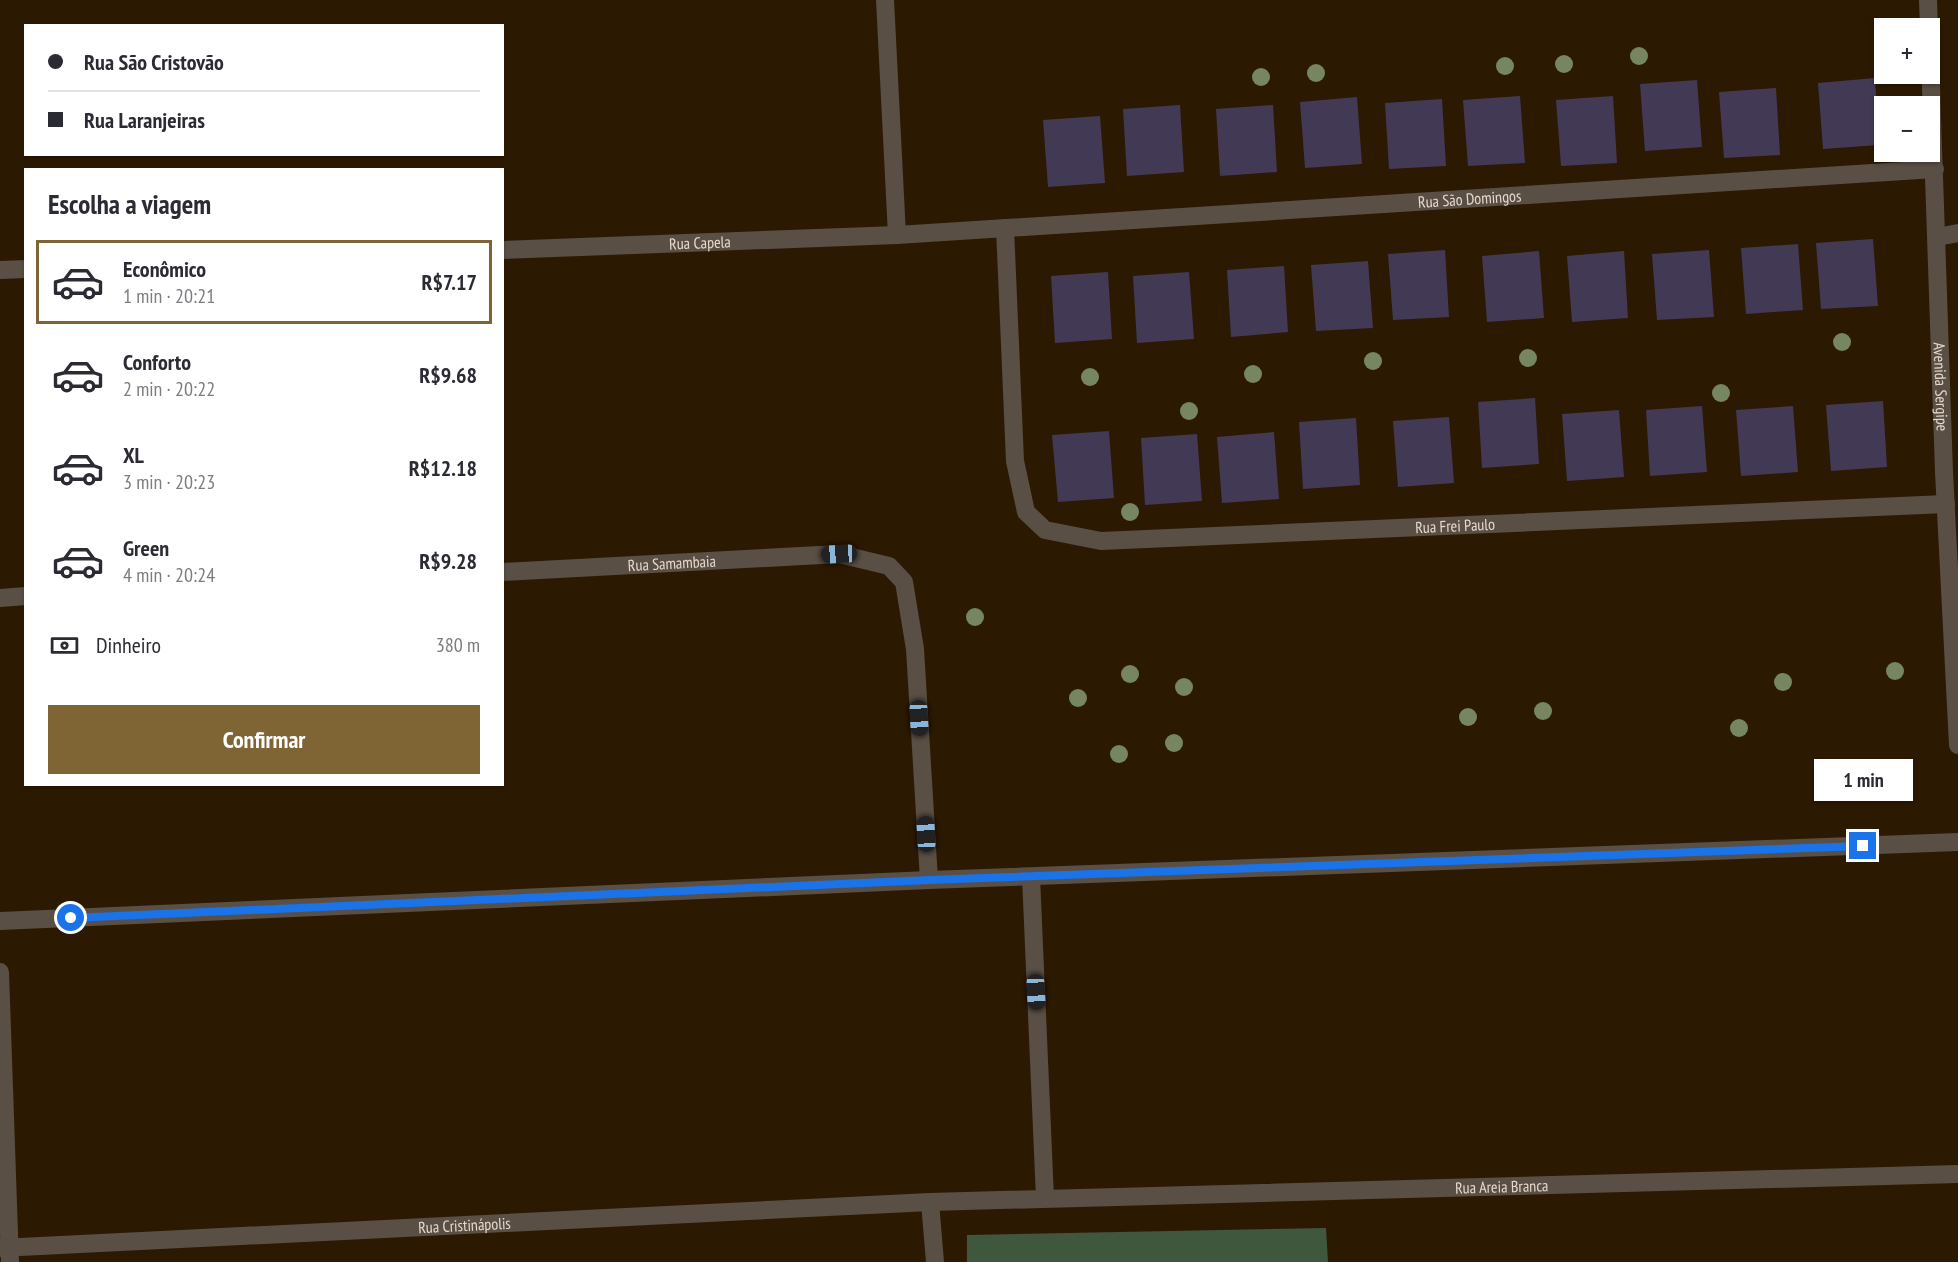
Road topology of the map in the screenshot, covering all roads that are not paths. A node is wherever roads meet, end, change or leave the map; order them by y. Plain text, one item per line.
1 (885, 0) edge
2 (1928, 0) edge
3 (1929, 18) edge
4 (1931, 84) edge
5 (1935, 169) junction
6 (1005, 228) junction
7 (1958, 233) edge
8 (897, 235) junction
9 (1937, 237) junction
10 (504, 250) edge
11 (24, 269) edge
12 (0, 270) edge
13 (1950, 423) edge
14 (1951, 471) edge
15 (1946, 504) junction
16 (504, 572) edge
17 (24, 596) edge
18 (0, 598) edge
19 (1958, 745) edge
20 (1958, 842) edge
21 (1031, 877) junction
22 (929, 880) junction
23 (0, 921) edge
24 (0, 972) edge
25 (1958, 1174) edge
26 (1044, 1198) junction
27 (930, 1202) junction
28 (7, 1253) edge
29 (935, 1262) edge

1 - 8 street
2 - 3 street, Avenida Sergipe
4 - 5 street, Avenida Sergipe
5 - 6 street, Rua São Domingos
5 - 9 street, Avenida Sergipe
6 - 8 street, Rua São Domingos
6 - 15 street, Rua Frei Paulo
7 - 9 street
8 - 10 street, Rua Capela
9 - 13 street, Avenida Sergipe
11 - 12 street
13 - 14 street, Avenida Sergipe
14 - 15 street, Avenida Sergipe
15 - 19 street, Avenida Sergipe
16 - 22 street, Rua Samambaia
17 - 18 street
20 - 21 street
21 - 22 street
21 - 26 street
22 - 23 street
24 - 28 street
25 - 26 street, Rua Areia Branca
26 - 27 street, Rua Areia Branca
27 - 28 street, Rua Cristinápolis
27 - 29 street

